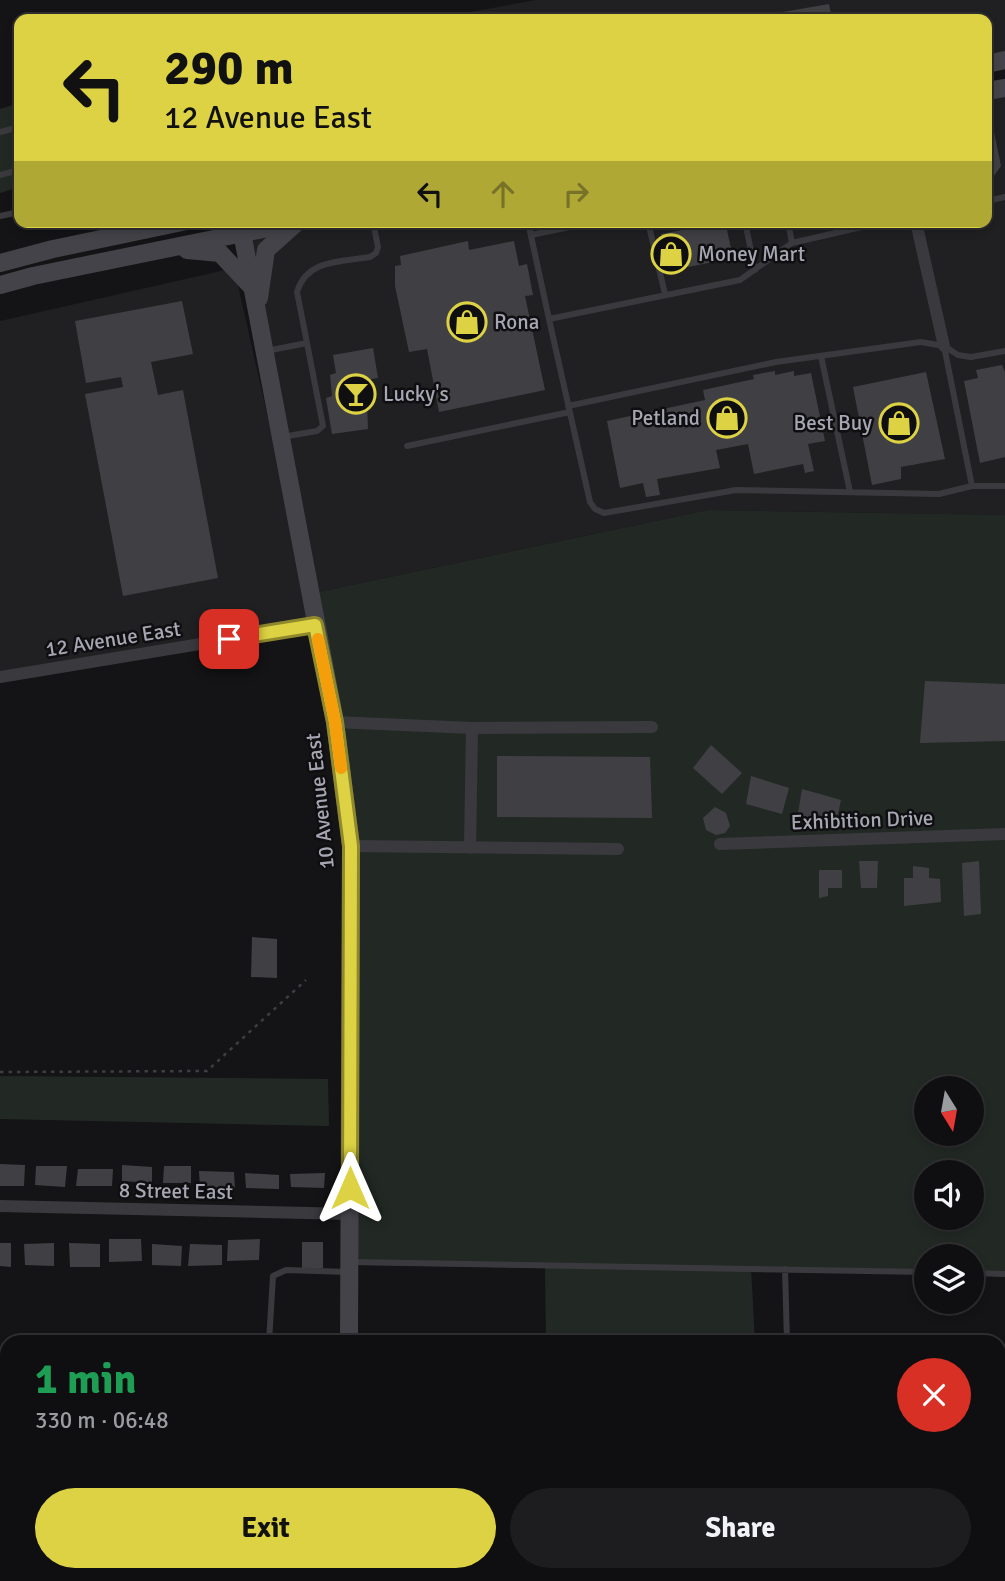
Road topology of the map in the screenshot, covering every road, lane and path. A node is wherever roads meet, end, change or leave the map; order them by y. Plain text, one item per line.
1 (153, 228) edge
2 (242, 228) edge
3 (290, 228) edge
4 (374, 228) edge
5 (529, 228) edge
6 (564, 228) edge
7 (649, 228) edge
8 (746, 228) edge
9 (789, 228) edge
10 (857, 228) edge
11 (917, 228) edge
12 (531, 235) junction
13 (792, 243) junction
14 (170, 248) junction
15 (0, 263) edge
16 (755, 270) junction
17 (0, 285) edge
18 (252, 287) junction
19 (665, 294) junction
20 (257, 312) junction
21 (549, 319) junction
22 (307, 343) junction
23 (944, 346) junction
24 (1005, 351) edge
25 (264, 352) junction
26 (821, 356) junction
27 (569, 409) junction
28 (280, 437) junction
29 (407, 446) dead end
30 (972, 486) junction
31 (1005, 486) edge
32 (850, 492) junction
33 (315, 625) junction
34 (0, 677) edge
35 (335, 722) junction
36 (652, 727) dead end
37 (471, 728) junction
38 (1005, 834) edge
39 (720, 844) dead end
40 (351, 846) junction
41 (470, 848) junction
42 (618, 849) dead end
43 (306, 980) dead end
44 (0, 1072) edge
45 (0, 1206) edge
46 (350, 1214) junction
47 (350, 1267) junction
48 (785, 1269) junction
49 (914, 1272) edge
50 (984, 1273) edge
51 (1005, 1274) edge
52 (270, 1335) edge
53 (349, 1335) edge
54 (787, 1335) edge

1 - 15 street
2 - 14 street
2 - 18 street, 10 Avenue East
3 - 20 street
4 - 22 lane
5 - 12 lane
6 - 12 lane
7 - 19 lane
8 - 16 lane
9 - 13 lane
10 - 13 lane
11 - 23 street
12 - 21 lane
13 - 16 lane
14 - 17 street
14 - 18 street
16 - 19 lane
18 - 20 street, 10 Avenue East
19 - 21 lane
20 - 25 street, 10 Avenue East
21 - 27 lane
22 - 25 lane
22 - 28 lane
23 - 24 lane
23 - 26 lane
23 - 30 lane
25 - 28 street, 10 Avenue East
26 - 27 lane
26 - 32 lane
27 - 29 lane
27 - 32 lane
28 - 33 street, 10 Avenue East
30 - 31 lane
30 - 32 lane
33 - 34 street, 12 Avenue East
33 - 35 street, 10 Avenue East
35 - 37 street
35 - 40 street, 10 Avenue East
36 - 37 street
37 - 41 street
38 - 39 street, Exhibition Drive
40 - 41 street
40 - 46 street, 10 Avenue East
41 - 42 street
43 - 44 path
45 - 46 street, 8 Street East
46 - 47 street, 10 Avenue East
47 - 48 lane
47 - 52 lane
47 - 53 street, 10 Avenue East
48 - 49 lane
48 - 54 lane
50 - 51 lane

